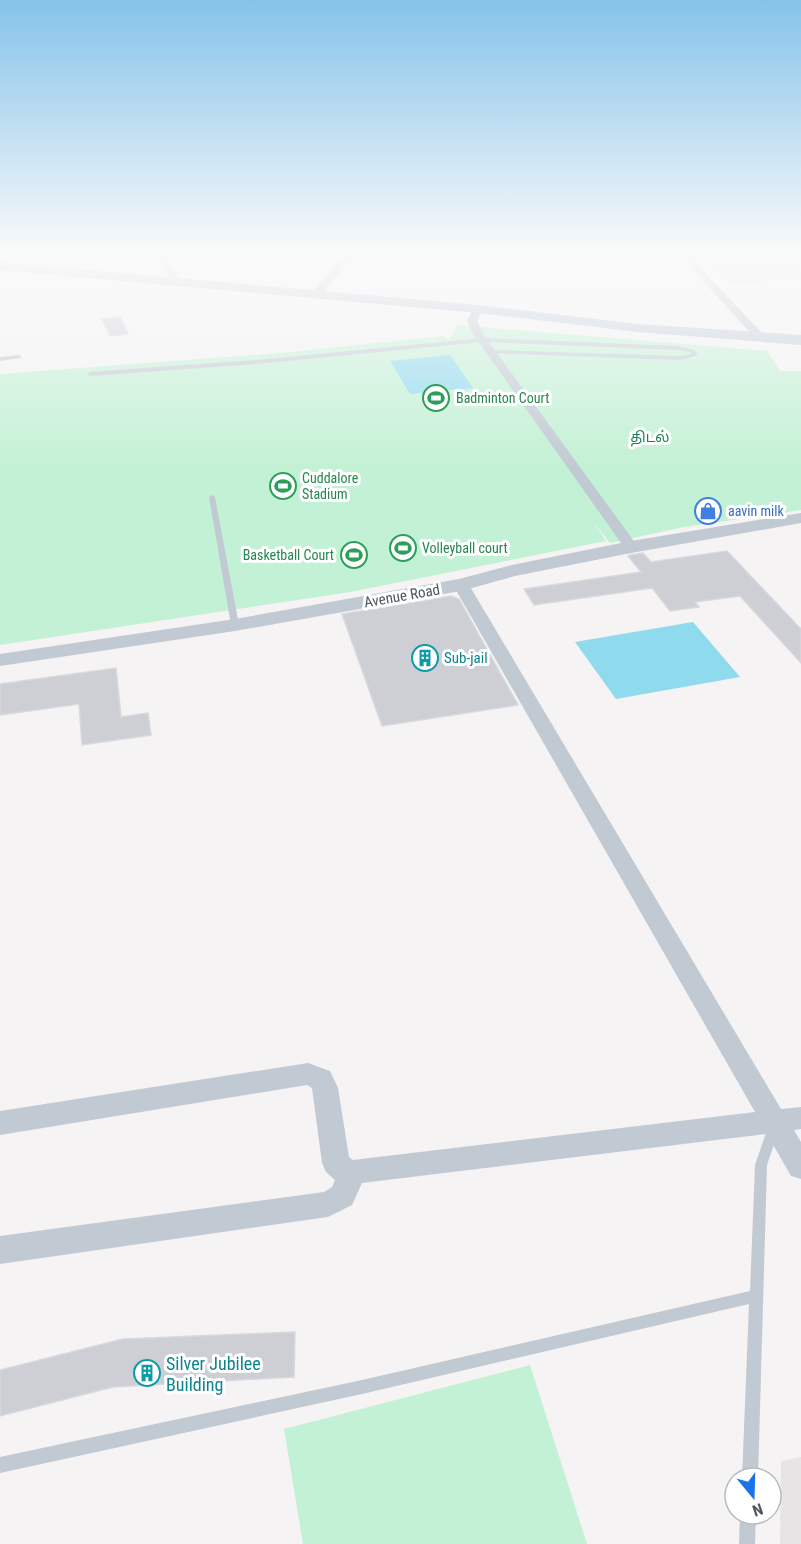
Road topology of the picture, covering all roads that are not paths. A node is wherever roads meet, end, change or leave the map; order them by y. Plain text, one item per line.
1 (474, 324) edge
2 (606, 324) edge
3 (749, 324) edge
4 (762, 338) junction
5 (483, 340) junction
6 (801, 340) edge
7 (619, 345) junction
8 (490, 351) junction
9 (623, 356) junction
10 (19, 357) dead end
11 (0, 359) edge
12 (90, 374) dead end
13 (212, 497) dead end
14 (801, 518) edge
15 (631, 548) junction
16 (461, 585) junction
17 (235, 625) junction
18 (0, 660) edge
19 (788, 1120) edge
20 (0, 1122) edge
21 (801, 1167) edge
22 (353, 1172) junction
23 (0, 1250) edge
24 (756, 1296) junction
25 (0, 1465) edge
26 (750, 1466) edge
27 (748, 1526) edge
28 (747, 1544) edge

1 - 5 street
2 - 4 main road
3 - 4 street
4 - 6 main road
5 - 7 lane
5 - 8 street
5 - 12 lane
7 - 9 lane
7 - 9 lane
8 - 9 lane
8 - 15 street
10 - 11 lane
13 - 17 lane
14 - 15 street, Avenue Road
15 - 16 street, Avenue Road
16 - 17 street, Avenue Road
16 - 19 street
17 - 18 street, Avenue Road
19 - 21 street
19 - 22 street
19 - 24 lane
20 - 22 street
22 - 23 street
24 - 25 lane
24 - 26 lane
27 - 28 lane

